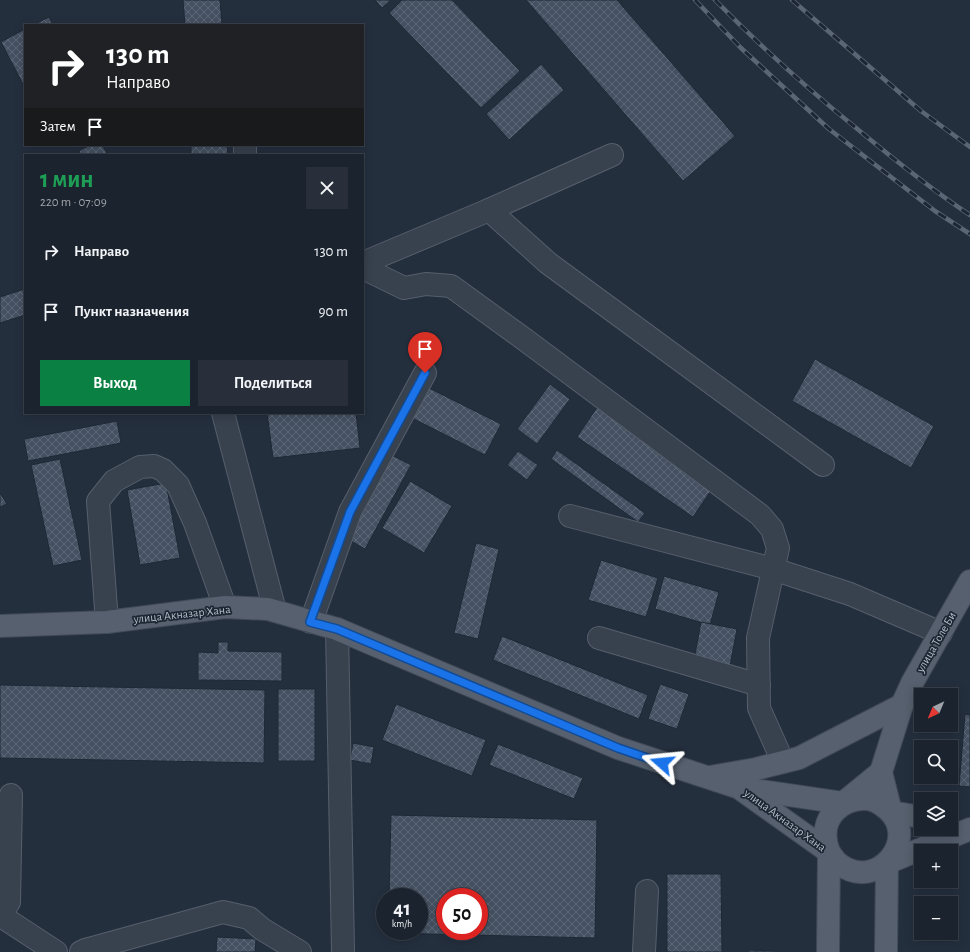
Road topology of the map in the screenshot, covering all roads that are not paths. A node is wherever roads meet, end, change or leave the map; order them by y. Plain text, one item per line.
1 (612, 155) dead end
2 (489, 210) junction
3 (364, 263) edge
4 (364, 268) edge
5 (425, 373) dead end
6 (223, 414) edge
7 (823, 465) dead end
8 (570, 516) dead end
9 (773, 569) junction
10 (970, 581) edge
11 (225, 607) junction
12 (275, 611) junction
13 (107, 622) junction
14 (310, 622) junction
15 (0, 626) edge
16 (337, 629) junction
17 (940, 633) junction
18 (599, 638) dead end
19 (759, 685) junction
20 (902, 704) junction
21 (783, 762) junction
22 (881, 772) junction
23 (707, 777) junction
24 (740, 788) junction
25 (11, 795) dead end
26 (843, 803) junction
27 (891, 812) junction
28 (914, 816) edge
29 (958, 823) edge
30 (970, 825) edge
31 (970, 829) edge
32 (829, 852) junction
33 (887, 863) junction
34 (646, 891) dead end
35 (1, 916) edge
36 (56, 952) edge
37 (81, 952) edge
38 (300, 952) edge
39 (343, 952) edge
40 (644, 952) edge
41 (828, 952) edge
42 (886, 952) edge

1 - 2 lane
2 - 3 lane
2 - 7 lane
4 - 9 lane
5 - 14 lane
6 - 12 lane
8 - 9 lane
9 - 17 lane
9 - 19 lane
10 - 17 main road, улица Толе Би
11 - 12 main road, улица Акназар Хана
11 - 13 main road, улица Акназар Хана
11 - 13 lane
12 - 14 main road, улица Акназар Хана
13 - 15 main road, улица Акназар Хана
14 - 16 main road, улица Акназар Хана
16 - 23 main road, улица Акназар Хана
16 - 39 lane
17 - 20 main road, улица Толе Би
18 - 19 lane
19 - 21 lane
20 - 21 main road
20 - 22 main road, улица Толе Би
21 - 23 main road
22 - 26 main road
22 - 27 main road
23 - 24 main road, улица Акназар Хана
24 - 26 main road, улица Акназар Хана
24 - 32 main road, улица Акназар Хана
25 - 35 lane
26 - 27 main road
26 - 32 main road
27 - 28 main road
27 - 33 main road
29 - 30 main road
31 - 33 main road
32 - 33 main road
32 - 41 main road
33 - 42 main road
34 - 40 lane
35 - 36 lane
37 - 38 lane

